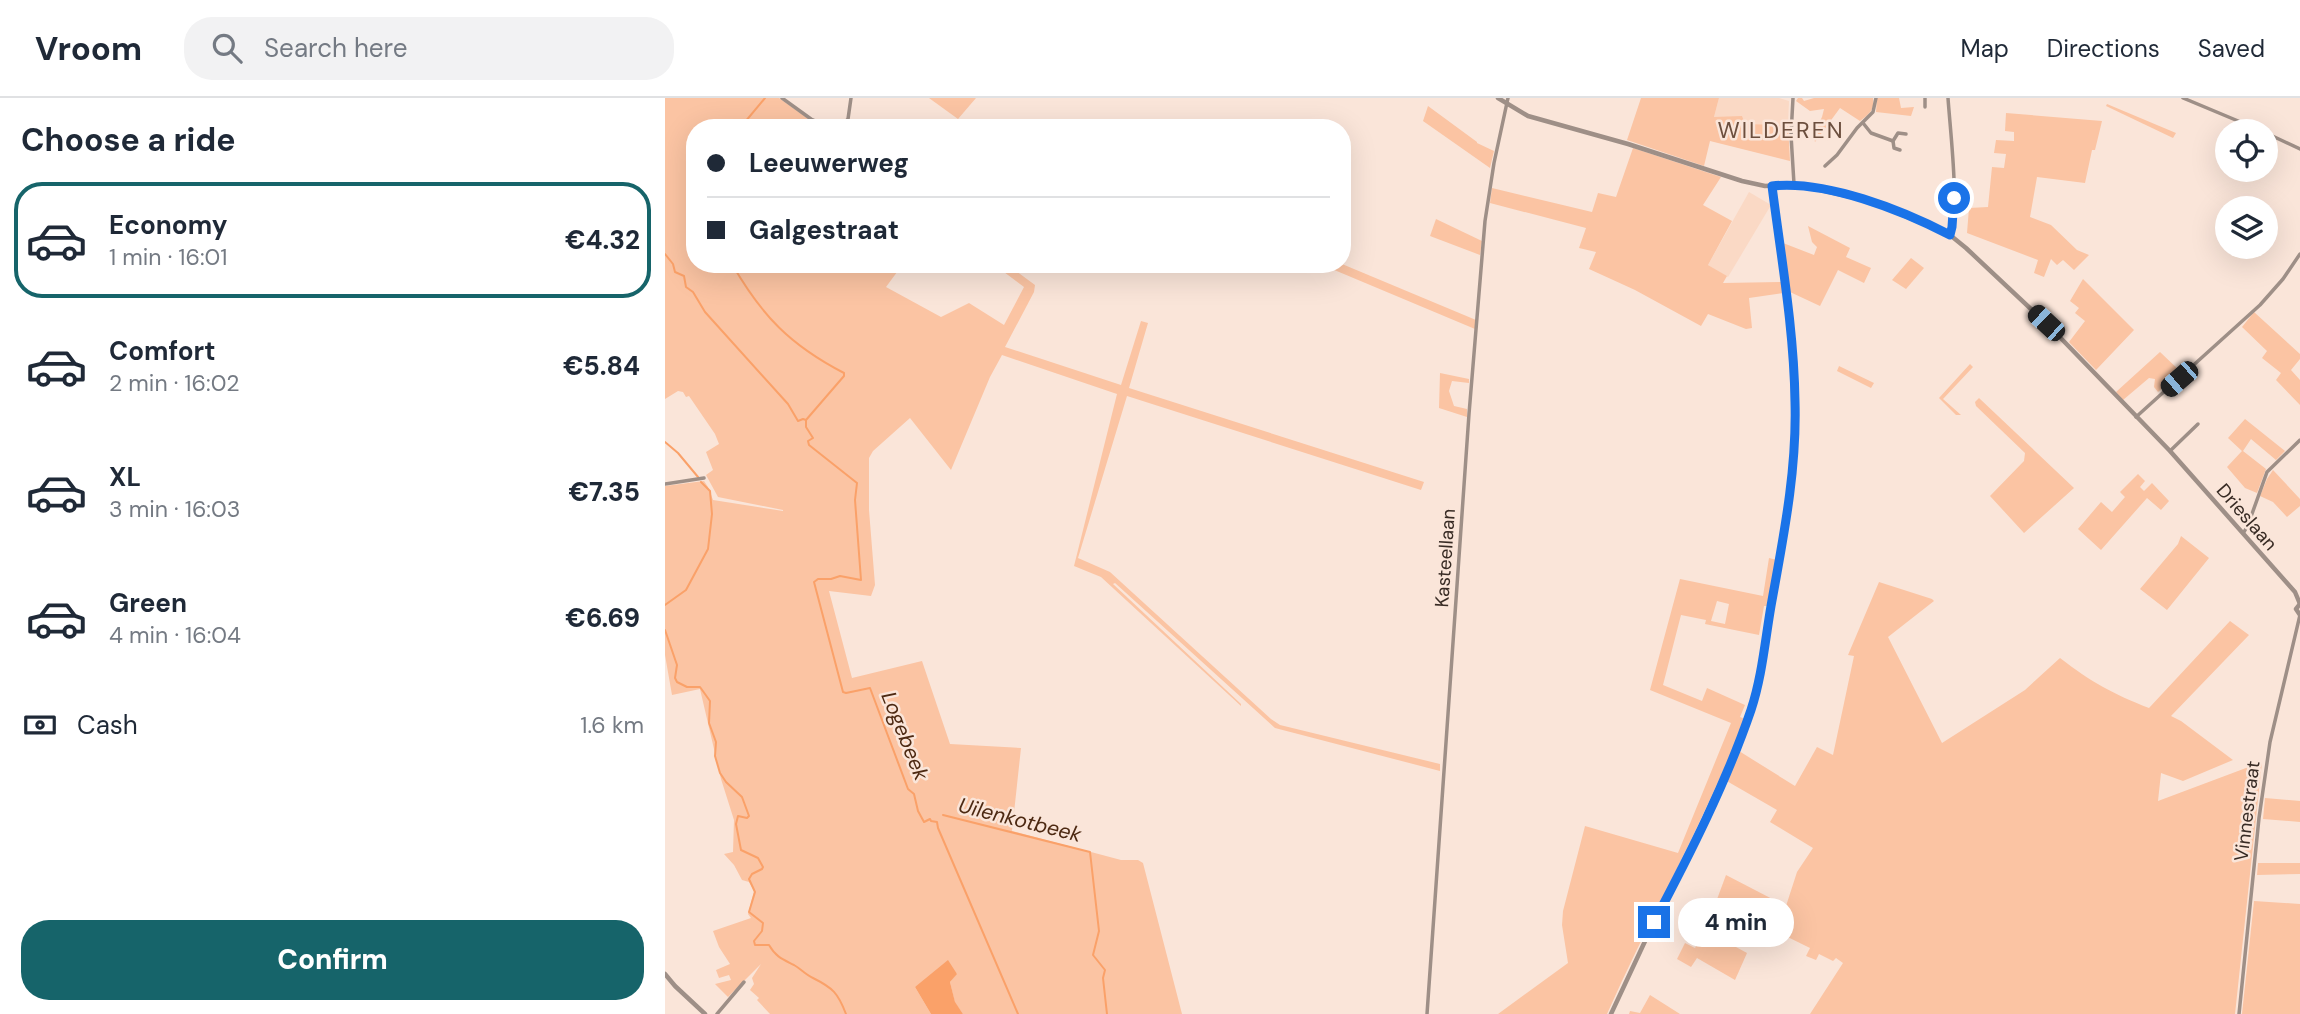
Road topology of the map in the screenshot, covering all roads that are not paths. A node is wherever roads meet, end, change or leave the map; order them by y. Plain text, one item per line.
1 (782, 98) edge
2 (851, 98) edge
3 (1498, 98) edge
4 (1508, 98) edge
5 (1793, 98) edge
6 (1876, 98) edge
7 (1925, 98) edge
8 (1948, 98) edge
9 (2183, 98) edge
10 (1507, 105) junction
11 (1925, 107) dead end
12 (811, 119) edge
13 (848, 119) edge
14 (2233, 119) edge
15 (1863, 122) junction
16 (1906, 134) dead end
17 (2278, 139) edge
18 (1893, 141) junction
19 (2300, 149) edge
20 (1900, 150) dead end
21 (1825, 166) dead end
22 (1794, 184) junction
23 (1772, 186) junction
24 (1950, 235) junction
25 (2300, 254) edge
26 (2136, 417) junction
27 (2198, 424) dead end
28 (2300, 440) edge
29 (2170, 451) junction
30 (704, 478) dead end
31 (665, 484) edge
32 (2243, 532) junction
33 (2300, 603) edge
34 (2300, 615) edge
35 (665, 974) edge
36 (744, 982) dead end
37 (705, 1014) edge
38 (717, 1014) edge
39 (1427, 1014) edge
40 (1611, 1014) edge
41 (2239, 1014) edge

1 - 12 street
2 - 13 street
3 - 10 street, Drieslaan
4 - 10 street, Kasteellaan
5 - 22 street
6 - 15 street
7 - 11 street
8 - 24 street
9 - 14 street
10 - 23 street, Drieslaan
10 - 39 street, Kasteellaan
15 - 18 street
15 - 21 street
16 - 18 street
17 - 19 street
18 - 20 street
22 - 23 street, Drieslaan
22 - 24 street, Drieslaan
23 - 40 street
24 - 26 street, Drieslaan
25 - 26 street
26 - 29 street, Drieslaan
27 - 29 street
28 - 32 street
29 - 32 street, Drieslaan
30 - 31 street
32 - 33 street, Drieslaan
33 - 34 street
34 - 41 street, Vinnestraat
35 - 37 street
36 - 38 street

